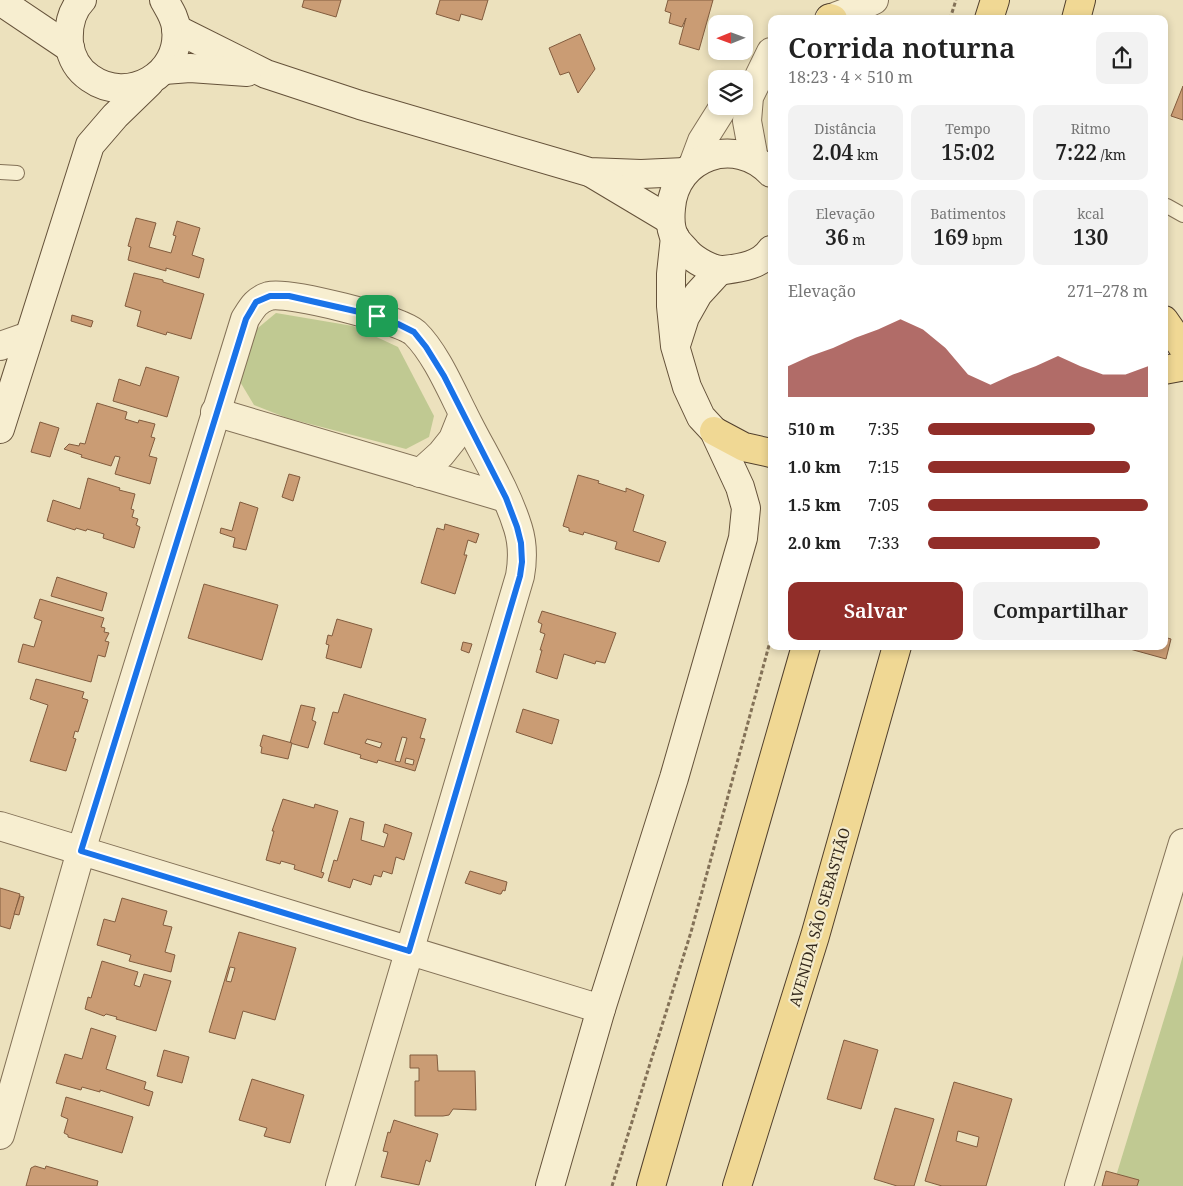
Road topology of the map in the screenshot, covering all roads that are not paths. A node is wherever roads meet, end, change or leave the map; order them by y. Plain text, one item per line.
1 (82, 0) edge
2 (164, 0) edge
3 (874, 0) edge
4 (995, 0) edge
5 (1082, 0) edge
6 (0, 2) edge
7 (841, 15) edge
8 (991, 15) edge
9 (1077, 15) edge
10 (176, 29) junction
11 (70, 48) junction
12 (768, 55) edge
13 (768, 58) edge
14 (752, 70) edge
15 (266, 74) junction
16 (156, 76) junction
17 (753, 89) edge
18 (718, 115) edge
19 (748, 115) edge
20 (763, 166) edge
21 (689, 168) junction
22 (0, 172) edge
23 (590, 172) junction
24 (17, 173) dead end
25 (1168, 207) edge
26 (1183, 215) edge
27 (672, 229) junction
28 (768, 254) edge
29 (720, 270) junction
30 (1168, 333) edge
31 (29, 336) junction
32 (0, 346) edge
33 (675, 346) junction
34 (1168, 348) edge
35 (1176, 359) edge
36 (215, 412) junction
37 (463, 414) junction
38 (1, 422) edge
39 (714, 431) junction
40 (768, 452) edge
41 (420, 473) junction
42 (506, 498) junction
43 (805, 650) edge
44 (896, 650) edge
45 (0, 826) edge
46 (1183, 843) edge
47 (81, 851) junction
48 (409, 951) junction
49 (602, 1009) junction
50 (0, 1135) edge
51 (340, 1186) edge
52 (550, 1186) edge
53 (651, 1186) edge
54 (737, 1186) edge
55 (1079, 1186) edge

1 - 11 street
2 - 10 street
3 - 7 street
4 - 8 main road
5 - 9 main road
6 - 11 street
10 - 15 street
10 - 16 street
11 - 16 street
12 - 14 street
13 - 17 street
15 - 16 street
15 - 23 street
16 - 31 street
18 - 21 street
19 - 20 street
20 - 21 street
21 - 23 street
21 - 27 street
22 - 24 lane
23 - 27 street
25 - 26 lane
27 - 29 street
27 - 33 street
28 - 29 street
29 - 33 street
30 - 35 main road
31 - 32 street
31 - 38 street
33 - 39 street
34 - 35 street
36 - 37 street
36 - 41 street
36 - 47 street
37 - 41 street
37 - 42 street
39 - 40 main road
39 - 49 street
41 - 42 street
42 - 48 street
43 - 53 main road
44 - 54 main road, AVENIDA SÃO SEBASTIÃO
45 - 47 street
46 - 55 street
47 - 48 street
47 - 50 street
48 - 49 street
48 - 51 street
49 - 52 street

